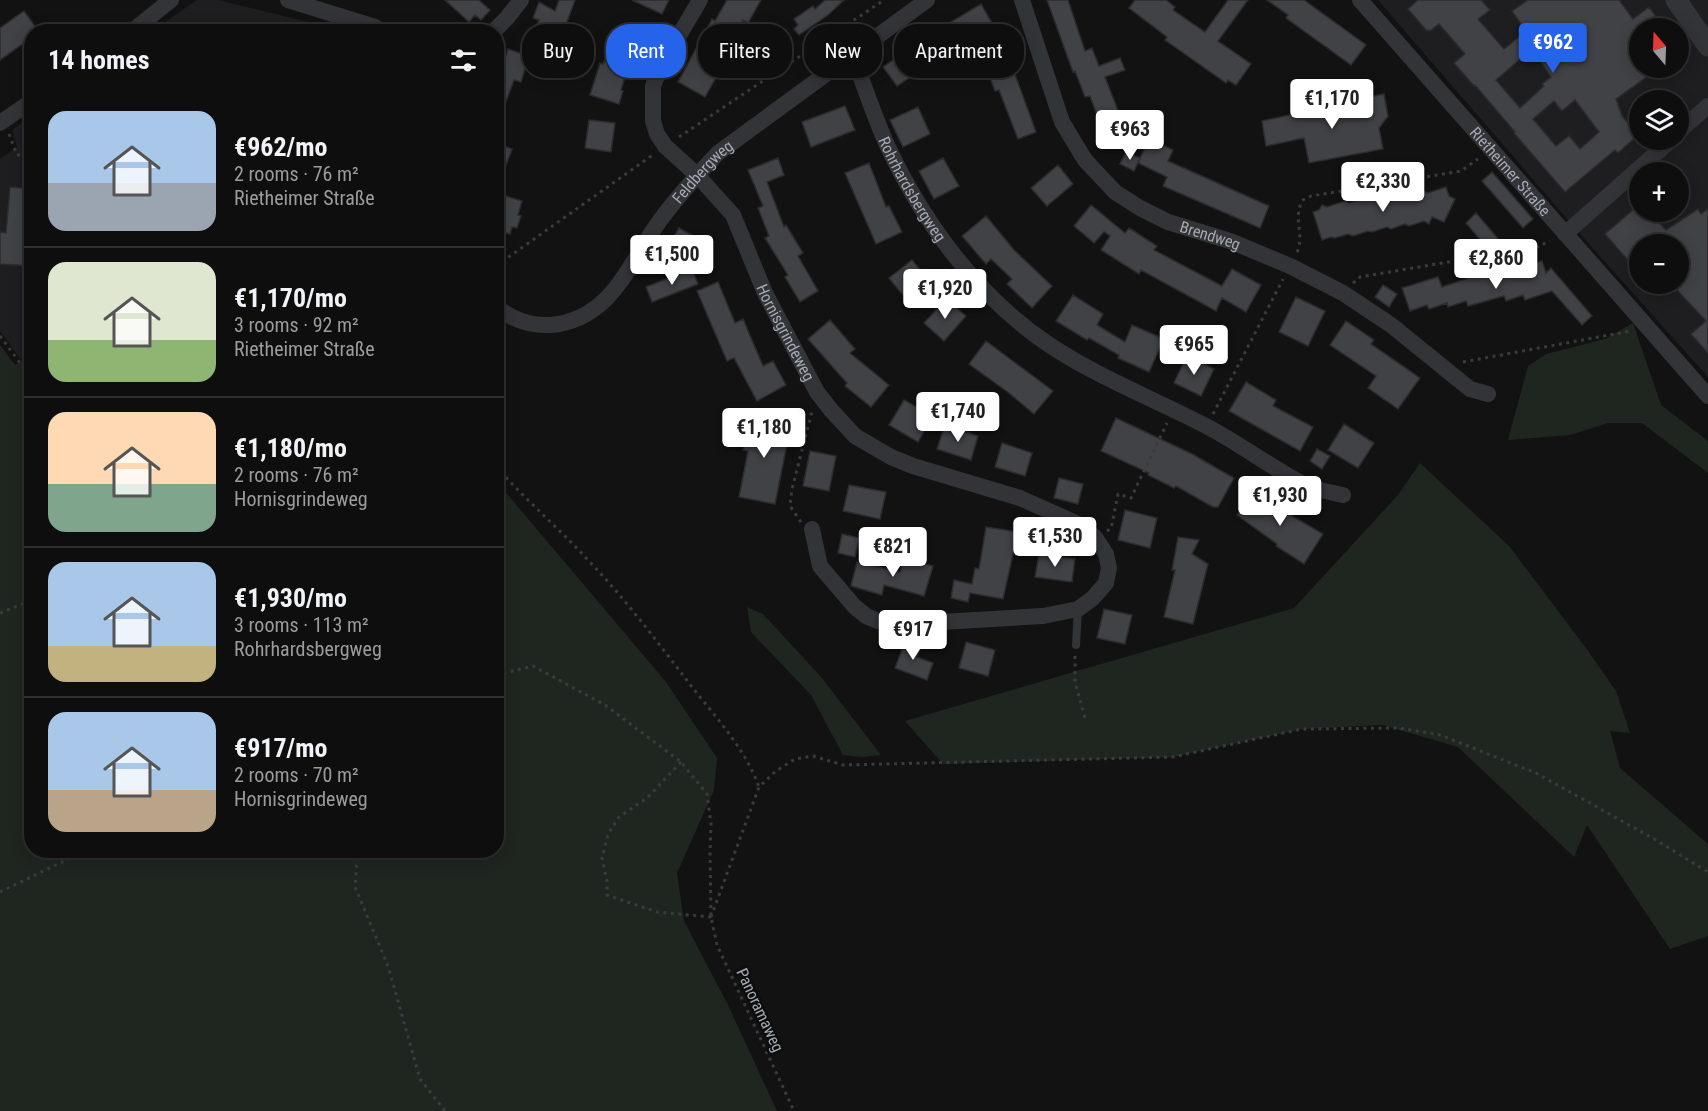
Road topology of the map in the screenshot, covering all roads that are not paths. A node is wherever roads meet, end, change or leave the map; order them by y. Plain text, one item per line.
1 (171, 0) edge
2 (288, 0) edge
3 (521, 0) edge
4 (700, 0) edge
5 (927, 0) edge
6 (1022, 0) edge
7 (1360, 0) edge
8 (1676, 0) edge
9 (142, 24) edge
10 (365, 24) edge
11 (501, 24) edge
12 (882, 34) edge
13 (1708, 46) edge
14 (822, 78) edge
15 (862, 78) edge
16 (24, 106) edge
17 (1708, 106) edge
18 (1689, 122) edge
19 (0, 123) edge
20 (1660, 150) edge
21 (697, 175) junction
22 (1566, 234) junction
23 (504, 311) edge
24 (1488, 394) dead end
25 (1708, 396) edge
26 (1343, 495) dead end
27 (812, 529) road end
28 (1078, 609) junction
29 (1076, 645) road end

1 - 9 street
2 - 10 street
3 - 11 street
4 - 21 street, Hornisgrindeweg
5 - 12 street, Feldbergweg
6 - 24 street, Brendweg
7 - 22 street, Rietheimer Straße
8 - 13 street
14 - 21 street, Feldbergweg
15 - 26 street, Rohrhardsbergweg
16 - 19 street
17 - 18 street
20 - 22 street
21 - 23 street, Feldbergweg
21 - 28 street, Hornisgrindeweg
22 - 25 street, Rietheimer Straße
27 - 28 street
28 - 29 lane

